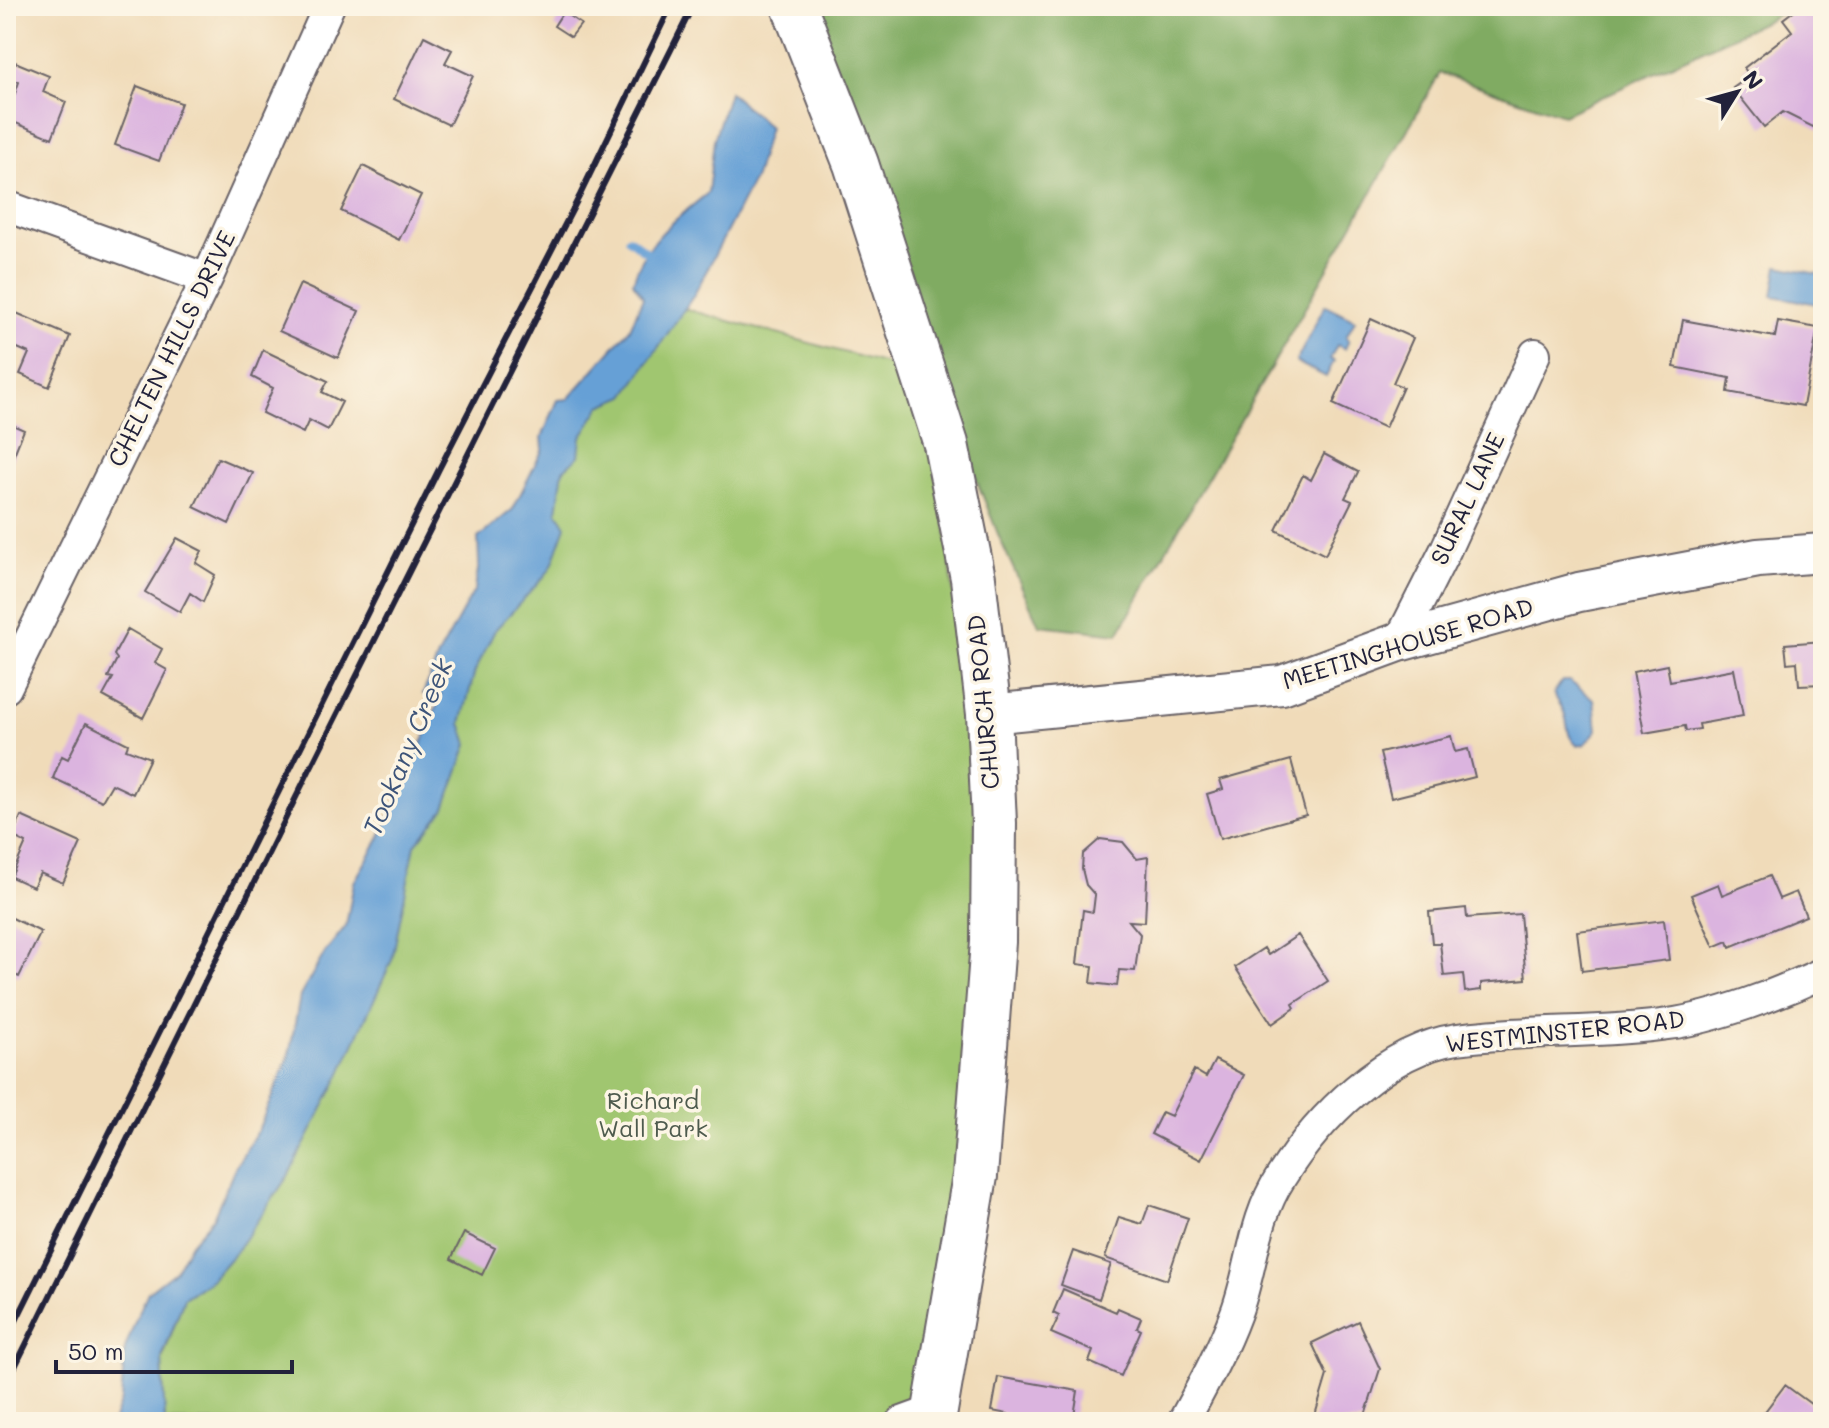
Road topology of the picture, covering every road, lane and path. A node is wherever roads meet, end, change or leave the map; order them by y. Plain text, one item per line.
1 (329, 6) edge
2 (794, 6) edge
3 (6, 206) edge
4 (207, 279) junction
5 (1535, 354) dead end
6 (1823, 553) edge
7 (1399, 642) junction
8 (6, 688) edge
9 (989, 714) junction
10 (1823, 973) edge
11 (923, 1418) edge
12 (1183, 1422) edge

1 - 4 street, CHELTEN HILLS DRIVE
2 - 9 main road, CHURCH ROAD
3 - 4 street
4 - 8 street, CHELTEN HILLS DRIVE
5 - 7 street, SURAL LANE
6 - 7 street, MEETINGHOUSE ROAD
7 - 9 street, MEETINGHOUSE ROAD
9 - 11 main road, CHURCH ROAD
10 - 12 street, WESTMINSTER ROAD

